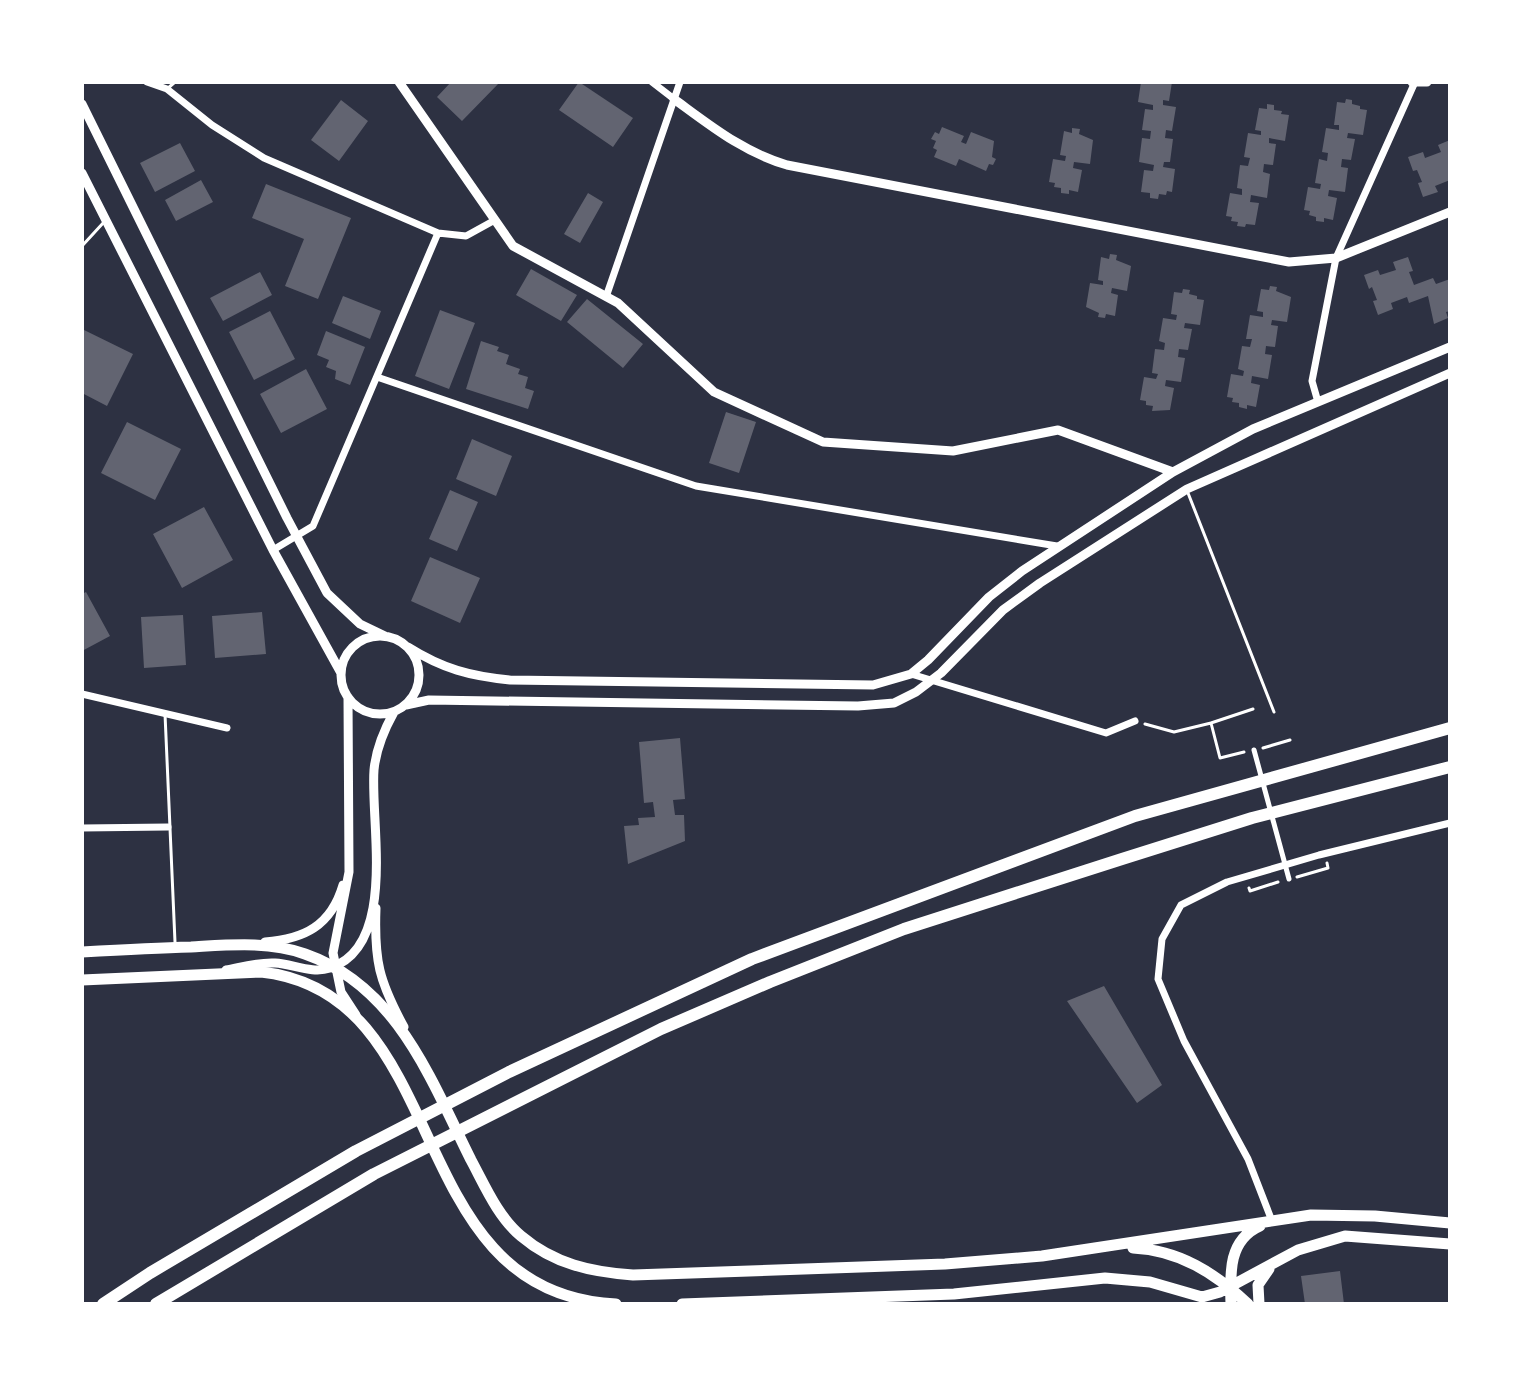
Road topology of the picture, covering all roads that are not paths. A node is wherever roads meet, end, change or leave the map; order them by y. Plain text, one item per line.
1 (147, 82) edge
2 (175, 82) edge
3 (652, 82) edge
4 (680, 82) edge
5 (1414, 82) edge
6 (1427, 82) edge
7 (402, 83) edge
8 (167, 89) junction
9 (674, 99) junction
10 (82, 104) edge
11 (82, 173) edge
12 (1450, 212) edge
13 (106, 220) junction
14 (495, 220) junction
15 (438, 233) junction
16 (82, 246) edge
17 (1336, 258) junction
18 (606, 297) junction
19 (1450, 347) edge
20 (1450, 373) edge
21 (377, 377) junction
22 (1318, 402) junction
23 (1173, 472) junction
24 (1187, 489) junction
25 (296, 536) junction
26 (1057, 546) junction
27 (273, 550) junction
28 (385, 636) junction
29 (408, 647) junction
30 (341, 673) junction
31 (911, 674) junction
32 (932, 680) junction
33 (82, 694) edge
34 (348, 697) junction
35 (406, 705) junction
36 (394, 712) junction
37 (1274, 712) dead end
38 (165, 714) junction
39 (1135, 721) road end
40 (227, 728) dead end
41 (1450, 728) edge
42 (1254, 750) dead end
43 (1450, 767) edge
44 (1450, 823) edge
45 (168, 827) junction
46 (82, 828) edge
47 (348, 854) junction
48 (1289, 879) road end
49 (377, 883) junction
50 (235, 945) junction
51 (175, 948) junction
52 (82, 952) edge
53 (334, 967) junction
54 (211, 974) junction
55 (82, 980) edge
56 (356, 1015) junction
57 (413, 1044) junction
58 (1272, 1221) junction
59 (1450, 1223) edge
60 (1450, 1244) edge
61 (1095, 1249) junction
62 (1281, 1258) junction
63 (1165, 1287) junction
64 (1230, 1287) junction
65 (850, 1301) edge
66 (103, 1304) edge
67 (156, 1304) edge
68 (616, 1304) edge
69 (682, 1304) edge
70 (1195, 1304) edge
71 (1231, 1304) edge
72 (1248, 1304) edge
73 (1259, 1304) edge

1 - 8 street
2 - 8 lane
3 - 9 street
4 - 9 street
5 - 6 street
5 - 17 street
7 - 14 street
8 - 15 street
9 - 17 street
9 - 18 street
10 - 25 street
11 - 13 street
12 - 17 street
13 - 16 lane
13 - 27 street
14 - 15 street
14 - 18 street
15 - 21 street
17 - 22 street
18 - 23 street
19 - 22 street
20 - 24 street
21 - 25 street
21 - 26 street
22 - 23 street
23 - 26 street
24 - 32 street
24 - 37 lane
25 - 27 street
25 - 28 street
26 - 31 street
27 - 30 street
28 - 29 street
28 - 30 street
29 - 31 street
29 - 35 street
30 - 34 street
31 - 32 street
32 - 35 street
32 - 39 street
33 - 38 street
34 - 36 street
34 - 47 street
35 - 36 street
36 - 49 street
38 - 40 street
38 - 45 lane
41 - 66 highway
42 - 48 street
43 - 67 highway
44 - 58 street
45 - 46 street
45 - 51 lane
47 - 50 street
47 - 53 street
49 - 53 street
49 - 57 street
50 - 51 main road
50 - 53 main road
51 - 52 main road
53 - 54 street
53 - 56 street
53 - 57 main road
54 - 55 main road
54 - 56 main road
56 - 68 main road
57 - 61 main road
58 - 59 main road
58 - 61 main road
58 - 64 main road
60 - 62 main road
61 - 64 main road
62 - 64 main road
62 - 73 main road
63 - 64 main road
63 - 65 main road
63 - 70 main road
64 - 71 main road
64 - 72 main road
65 - 69 main road

